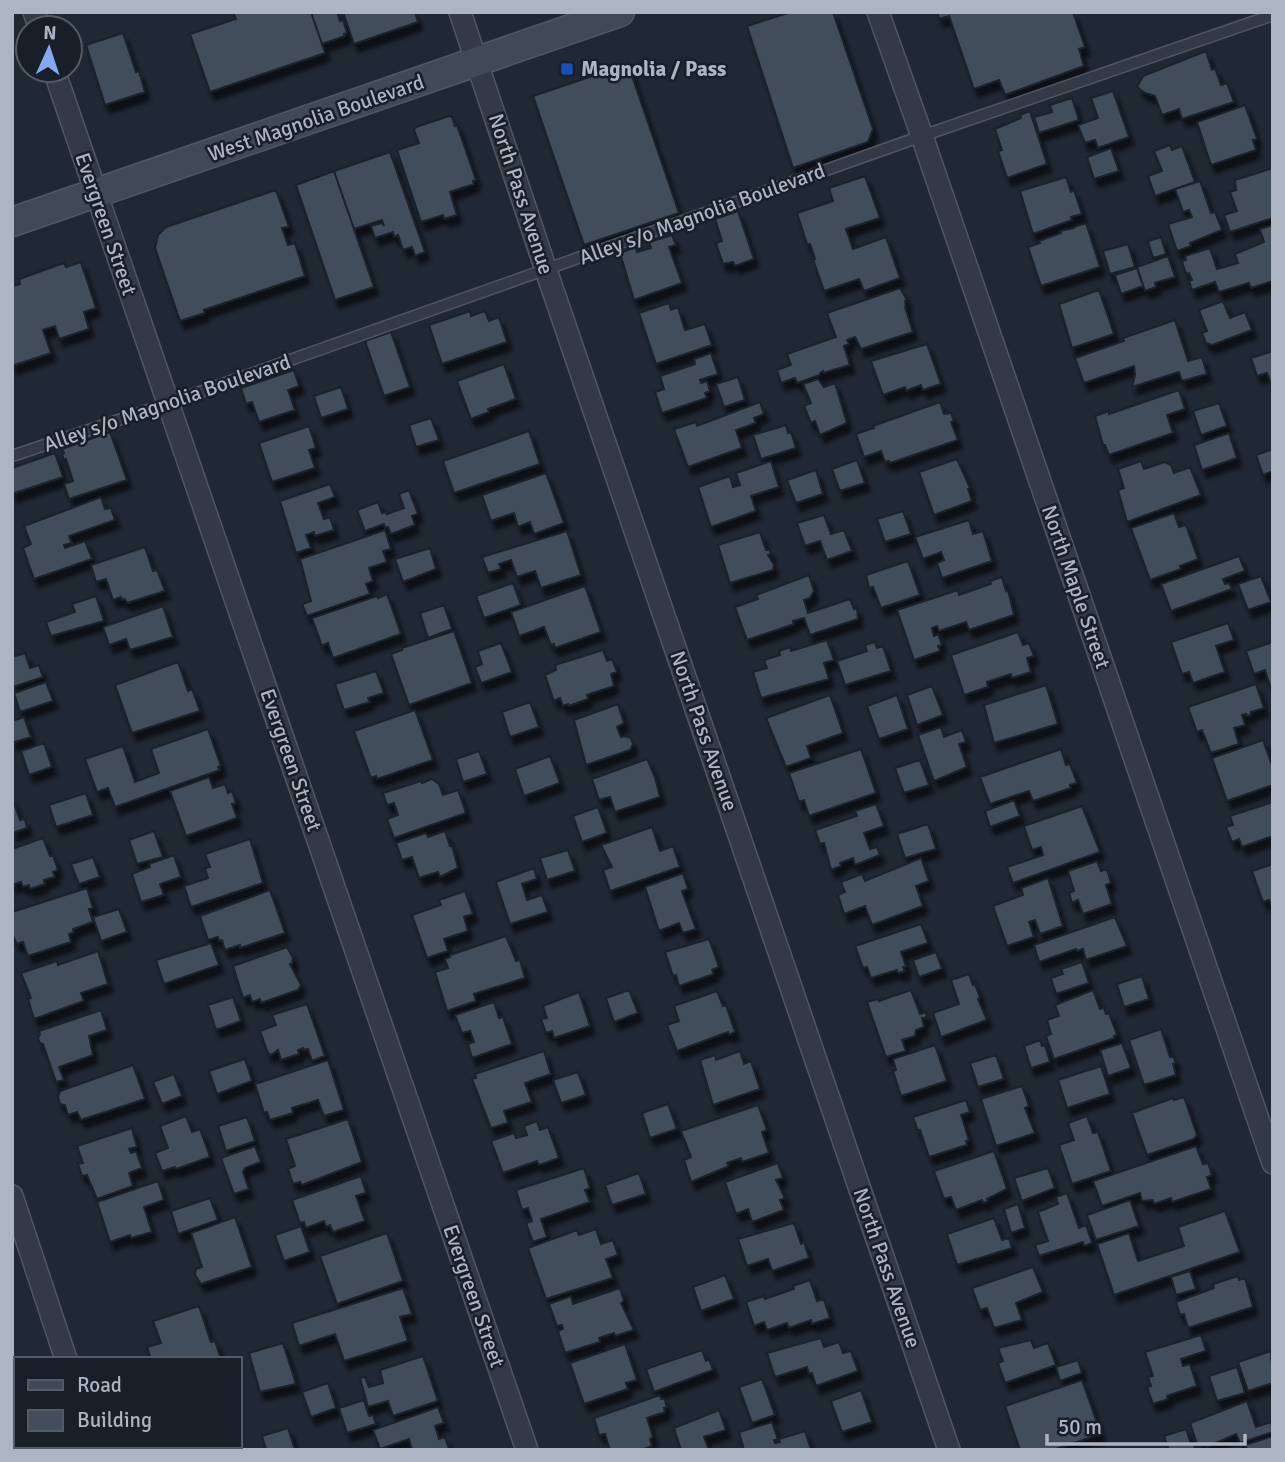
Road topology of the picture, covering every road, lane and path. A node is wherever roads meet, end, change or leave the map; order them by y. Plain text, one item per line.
1 (460, 12) edge
2 (620, 12) edge
3 (878, 12) edge
4 (1273, 15) edge
5 (477, 62) junction
6 (59, 84) edge
7 (922, 136) junction
8 (95, 193) junction
9 (12, 222) edge
10 (546, 270) junction
11 (169, 403) junction
12 (12, 456) edge
13 (1273, 1163) edge
14 (12, 1196) edge
15 (65, 1357) edge
16 (527, 1450) edge
17 (949, 1450) edge

1 - 5 street, North Pass Avenue
2 - 5 main road, West Magnolia Boulevard
3 - 7 street, North Maple Street
4 - 7 lane, Alley s/o Magnolia Boulevard
5 - 8 main road, West Magnolia Boulevard
5 - 10 street, North Pass Avenue
6 - 8 street, Evergreen Street
7 - 10 lane, Alley s/o Magnolia Boulevard
7 - 13 street, North Maple Street
8 - 9 main road, West Magnolia Boulevard
8 - 11 street, Evergreen Street
10 - 11 lane, Alley s/o Magnolia Boulevard
10 - 17 street, North Pass Avenue
11 - 12 lane, Alley s/o Magnolia Boulevard
11 - 16 street, Evergreen Street
14 - 15 street

